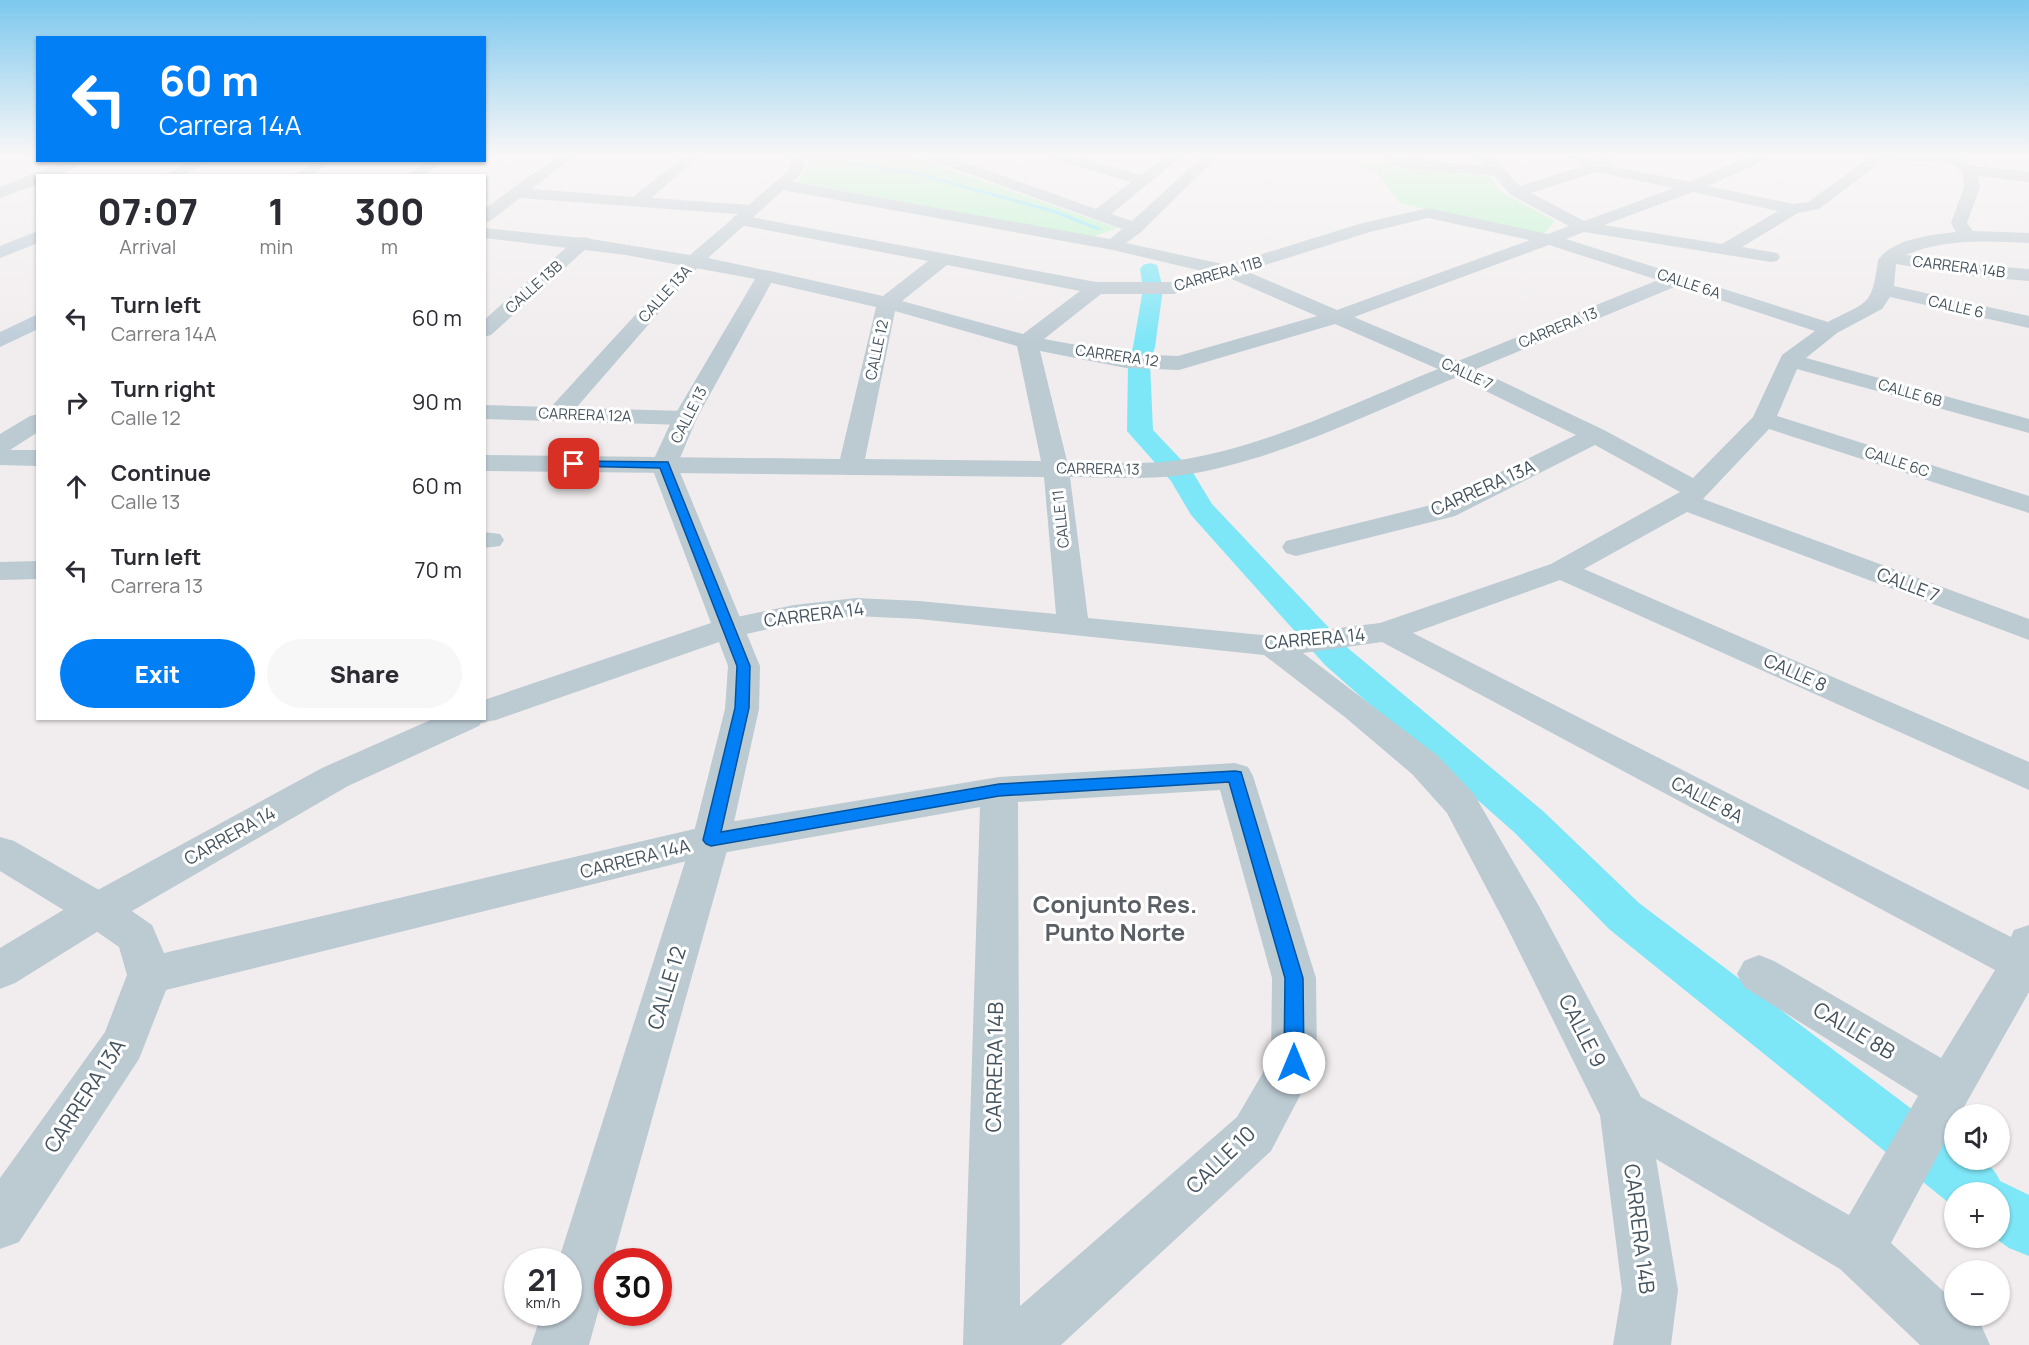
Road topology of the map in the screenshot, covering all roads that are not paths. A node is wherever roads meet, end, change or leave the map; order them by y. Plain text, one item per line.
1 (742, 219) edge
2 (763, 219) edge
3 (966, 219) edge
4 (1112, 219) edge
5 (1145, 219) edge
6 (1404, 219) edge
7 (1454, 219) edge
8 (1567, 219) edge
9 (1606, 219) edge
10 (1777, 219) edge
11 (1960, 219) edge
12 (1583, 227) junction
13 (1135, 228) junction
14 (486, 233) edge
15 (1967, 235) junction
16 (36, 237) edge
17 (2029, 238) edge
18 (1547, 239) junction
19 (583, 242) junction
20 (1092, 242) junction
21 (1113, 245) junction
22 (2, 250) edge
23 (1724, 250) junction
24 (1771, 257) dead end
25 (1889, 257) junction
26 (696, 259) junction
27 (943, 259) junction
28 (1231, 272) junction
29 (2029, 275) edge
30 (766, 276) junction
31 (1059, 280) junction
32 (1676, 280) junction
33 (1096, 288) junction
34 (1884, 290) junction
35 (887, 303) junction
36 (1336, 317) junction
37 (36, 321) edge
38 (2029, 322) edge
39 (486, 329) edge
40 (1830, 329) junction
41 (0, 341) edge
42 (1027, 342) junction
43 (1791, 360) junction
44 (1458, 369) junction
45 (486, 412) edge
46 (558, 414) junction
47 (686, 418) junction
48 (1764, 420) junction
49 (36, 422) edge
50 (2029, 426) edge
51 (1595, 435) junction
52 (0, 445) edge
53 (0, 457) edge
54 (36, 458) edge
55 (486, 463) edge
56 (664, 465) junction
57 (851, 467) junction
58 (1056, 469) junction
59 (1690, 496) junction
60 (2029, 505) edge
61 (1296, 547) dead end
62 (36, 570) edge
63 (1561, 570) junction
64 (0, 571) edge
65 (1074, 627) junction
66 (729, 628) junction
67 (2029, 630) edge
68 (1368, 635) junction
69 (1273, 646) junction
70 (486, 711) edge
71 (451, 720) edge
72 (1235, 776) joint
73 (2029, 777) edge
74 (999, 790) junction
75 (711, 840) junction
76 (0, 852) edge
77 (98, 910) junction
78 (2027, 958) edge
79 (0, 970) edge
80 (1759, 974) dead end
81 (149, 975) junction
82 (1938, 1107) junction
83 (1624, 1113) junction
84 (0, 1223) edge
85 (1859, 1250) junction
86 (560, 1345) edge
87 (992, 1345) edge
88 (1019, 1345) edge
89 (1642, 1345) edge
90 (1961, 1345) edge

1 - 26 street, CALLE 13A
2 - 27 street, CARRERA 11B
3 - 20 street, CALLE 7
4 - 13 street
5 - 13 street
6 - 28 street, CARRERA 11B
7 - 18 street, CARRERA 11B
8 - 12 street
9 - 12 street, CARRERA 12
10 - 23 street
11 - 15 street
12 - 18 street, CARRERA 12
12 - 23 street
13 - 21 street
14 - 19 street, CARRERA 12
15 - 17 street
15 - 25 street
16 - 22 main road
18 - 32 street, CALLE 6A
18 - 36 street, CARRERA 12
19 - 26 street, CARRERA 12
19 - 39 street, CALLE 13B
20 - 21 street, CALLE 7
20 - 31 street
21 - 28 street, CALLE 7
23 - 24 street
25 - 29 street, CARRERA 14B
25 - 34 street
26 - 30 street, CARRERA 12
26 - 46 street, CALLE 13A
27 - 31 street, CARRERA 11B
27 - 35 street, CALLE 12
28 - 33 street, CARRERA 11B
28 - 36 street, CALLE 7
30 - 35 street, CARRERA 12
30 - 47 street, CALLE 13
31 - 33 street, CARRERA 11B
32 - 40 street, CALLE 6A
32 - 44 street, CARRERA 13
33 - 42 street
34 - 38 street, CALLE 6
34 - 40 street, CARRERA 14
35 - 42 street, CARRERA 12
35 - 57 street, CALLE 12
36 - 42 street, CARRERA 12
36 - 44 street, CALLE 7
37 - 41 main road
40 - 43 street, CARRERA 14
42 - 58 street, CALLE 11
43 - 48 street, CARRERA 14
43 - 50 street, CALLE 6B
44 - 51 street, CALLE 7
44 - 58 street, CARRERA 13
45 - 46 street, CARRERA 12A
46 - 47 street, CARRERA 12A
47 - 56 street, CALLE 13
48 - 59 street, CARRERA 14
48 - 60 street, CALLE 6C
49 - 52 street
51 - 59 street, CALLE 7
51 - 61 street, CARRERA 13A
53 - 54 street
55 - 56 street, CARRERA 13
56 - 57 street, CARRERA 13
56 - 66 street, CALLE 13
57 - 58 street, CARRERA 13
58 - 65 street, CALLE 11
59 - 63 street, CARRERA 14
59 - 67 street, CALLE 7
62 - 64 street
63 - 68 street, CARRERA 14
63 - 73 street, CALLE 8
65 - 66 street, CARRERA 14
65 - 69 street, CARRERA 14
66 - 70 street, CARRERA 14
66 - 75 street, CALLE 12
68 - 69 street, CARRERA 14
68 - 78 street, CALLE 8A
69 - 83 street, CALLE 9
71 - 77 street, CARRERA 14
72 - 74 street, CARRERA 14A
72 - 88 street, CALLE 10
74 - 75 street, CARRERA 14A
74 - 87 street, CARRERA 14B
75 - 81 street, CARRERA 14A
75 - 86 street, CALLE 12
76 - 77 street
77 - 79 street, CARRERA 14
77 - 81 street
78 - 82 street
80 - 82 street, CALLE 8B
81 - 84 street, CARRERA 13A
82 - 85 street
83 - 85 street
83 - 89 street, CARRERA 14B
85 - 90 street

